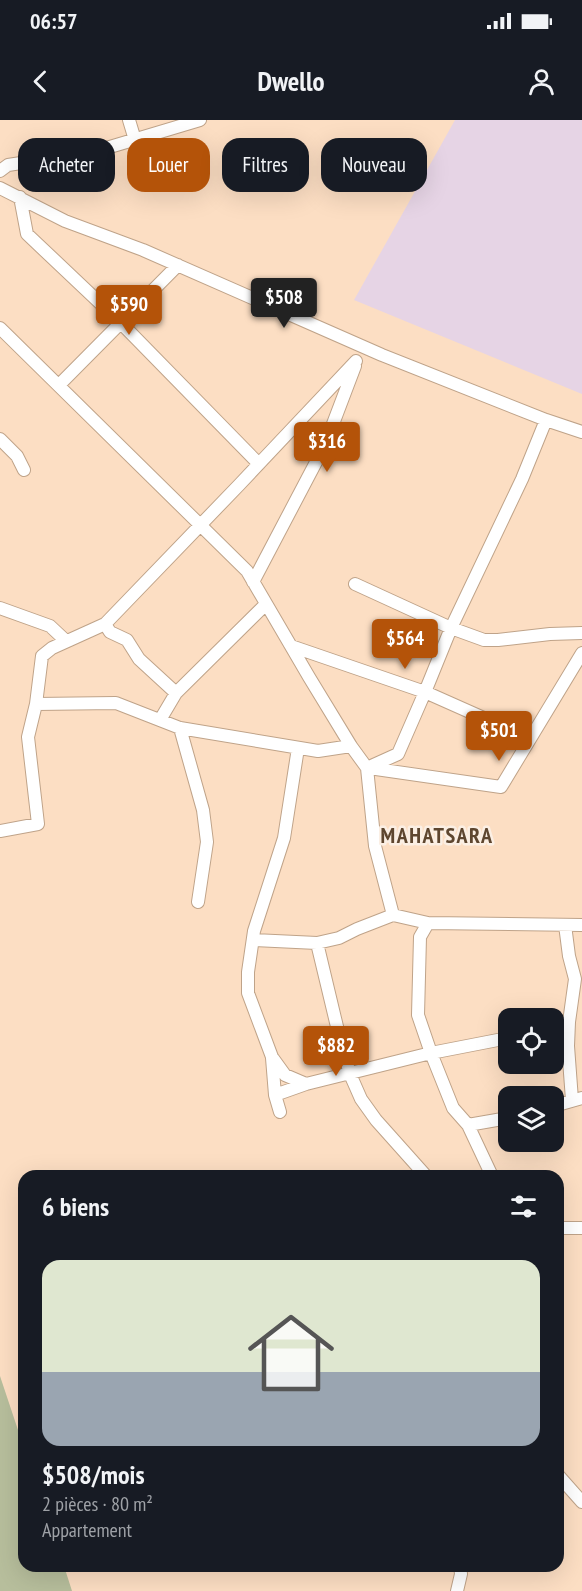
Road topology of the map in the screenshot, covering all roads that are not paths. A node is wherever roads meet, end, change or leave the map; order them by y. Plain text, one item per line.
1 (129, 120) edge
2 (200, 120) edge
3 (134, 138) edge
4 (142, 138) edge
5 (127, 142) edge
6 (0, 171) edge
7 (0, 188) edge
8 (20, 197) junction
9 (178, 266) junction
10 (121, 323) junction
11 (0, 328) edge
12 (362, 346) junction
13 (356, 361) junction
14 (59, 385) junction
15 (546, 420) junction
16 (582, 432) edge
17 (0, 439) edge
18 (259, 464) junction
19 (24, 470) dead end
20 (200, 524) junction
21 (253, 582) junction
22 (355, 584) dead end
23 (266, 604) junction
24 (0, 608) edge
25 (105, 624) junction
26 (451, 628) junction
27 (582, 633) edge
28 (66, 640) junction
29 (291, 646) junction
30 (582, 653) edge
31 (425, 692) junction
32 (176, 693) junction
33 (36, 704) junction
34 (160, 720) junction
35 (180, 728) junction
36 (506, 728) dead end
37 (351, 746) junction
38 (298, 748) junction
39 (367, 768) junction
40 (0, 831) edge
41 (198, 902) dead end
42 (393, 915) junction
43 (428, 923) junction
44 (565, 925) junction
45 (582, 925) edge
46 (253, 940) junction
47 (317, 943) junction
48 (569, 1022) junction
49 (564, 1023) edge
50 (498, 1040) edge
51 (431, 1053) junction
52 (272, 1057) junction
53 (350, 1074) junction
54 (306, 1084) junction
55 (275, 1095) junction
56 (577, 1099) edge
57 (280, 1112) dead end
58 (498, 1120) edge
59 (468, 1125) junction
60 (421, 1170) edge
61 (489, 1170) edge
62 (564, 1228) edge
63 (582, 1228) edge
64 (564, 1486) edge
65 (564, 1488) edge
66 (582, 1488) edge
67 (582, 1502) edge
68 (461, 1572) edge
69 (457, 1591) edge

1 - 3 street
2 - 4 street
5 - 6 street
7 - 8 street
8 - 9 street
8 - 10 street
9 - 10 street
9 - 12 street
10 - 14 street
10 - 18 street
11 - 14 street
12 - 13 street
12 - 15 street
13 - 18 street
13 - 21 street
14 - 20 street
15 - 16 street
15 - 26 street
17 - 19 street
18 - 20 street
20 - 21 street
20 - 25 street
21 - 23 street
22 - 26 street
23 - 29 street
23 - 32 street
24 - 28 street
25 - 28 street
25 - 32 street
26 - 27 street
26 - 31 street
28 - 33 street
29 - 31 street
29 - 37 street
30 - 39 street
31 - 36 street
31 - 39 street
32 - 34 street
33 - 34 street
33 - 40 street
34 - 35 street
35 - 38 street
35 - 41 street
37 - 38 street
37 - 39 street
38 - 46 street
39 - 42 street
42 - 43 street
42 - 47 street
43 - 44 street
43 - 51 street
44 - 45 street
44 - 48 street
46 - 47 street
46 - 52 street
47 - 53 street
48 - 49 street
48 - 56 street
50 - 51 street
51 - 53 street
51 - 59 street
52 - 54 street
52 - 55 street
53 - 54 street
53 - 60 street
54 - 55 street
55 - 57 street
58 - 59 street
59 - 61 street
62 - 63 street
64 - 66 street
65 - 67 street
68 - 69 street

